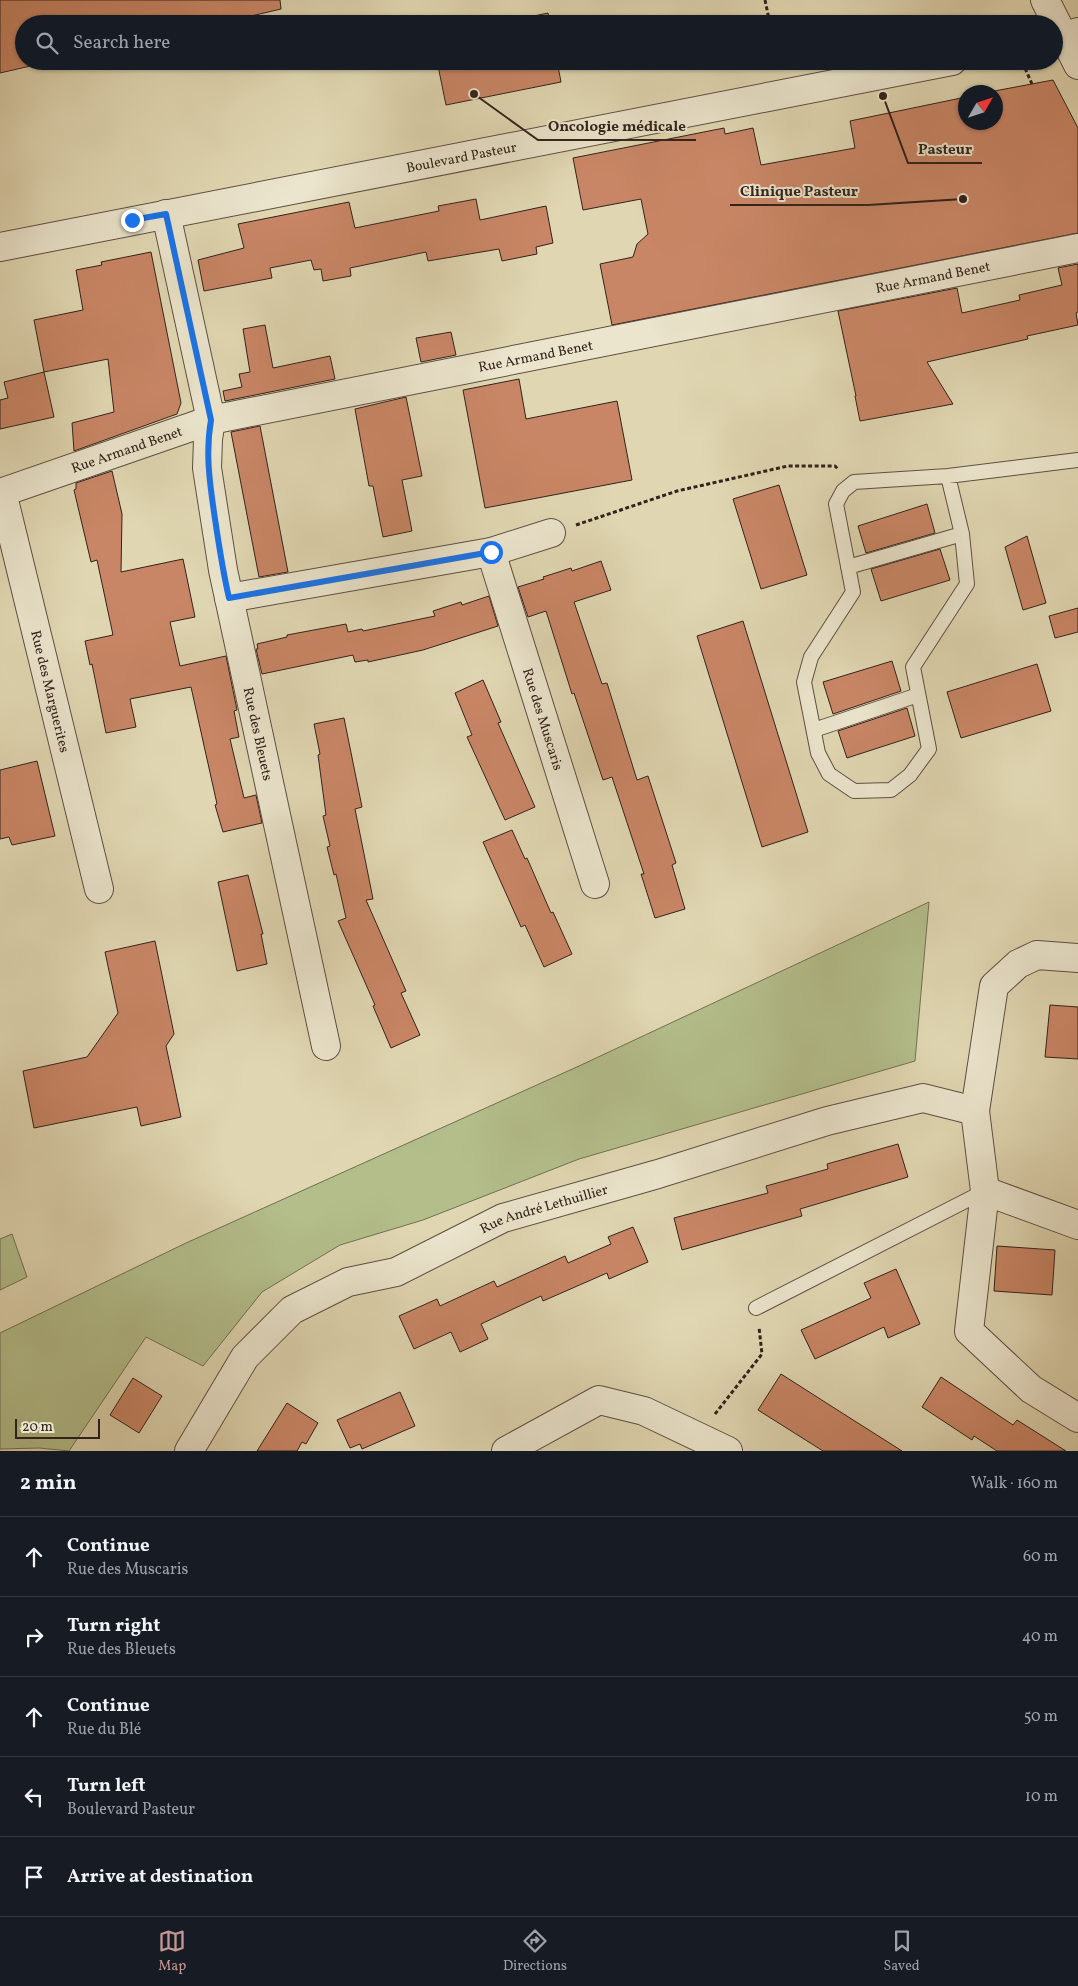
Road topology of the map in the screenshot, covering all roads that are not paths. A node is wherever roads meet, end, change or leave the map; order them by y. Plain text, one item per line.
1 (1045, 0) edge
2 (1053, 15) edge
3 (1065, 37) edge
4 (1078, 65) edge
5 (906, 70) edge
6 (166, 214) junction
7 (0, 247) edge
8 (1078, 248) edge
9 (211, 420) junction
10 (1078, 460) edge
11 (948, 476) junction
12 (1, 493) edge
13 (552, 533) road end
14 (962, 534) junction
15 (491, 552) junction
16 (848, 567) junction
17 (229, 598) junction
18 (918, 694) junction
19 (814, 730) junction
20 (595, 884) dead end
21 (99, 889) dead end
22 (1078, 958) edge
23 (326, 1046) dead end
24 (975, 1111) junction
25 (985, 1190) junction
26 (1078, 1225) edge
27 (756, 1308) road end
28 (1078, 1418) edge
29 (189, 1451) edge
30 (506, 1451) edge
31 (728, 1451) edge

1 - 2 street
3 - 4 street
5 - 6 street, Boulevard Pasteur
6 - 7 street, Boulevard Pasteur
6 - 9 street, Rue des Bleuets
8 - 9 street, Rue Armand Benet
9 - 12 street, Rue Armand Benet
9 - 17 street, Rue des Bleuets
10 - 11 lane
11 - 14 lane
11 - 16 lane
12 - 21 street, Rue des Marguerites
13 - 15 street
14 - 16 lane
14 - 18 lane
15 - 17 street
15 - 20 street, Rue des Muscaris
16 - 19 lane
17 - 23 street, Rue des Bleuets
18 - 19 lane
18 - 19 lane
22 - 24 street
24 - 25 street
24 - 29 street, Rue André Lethuillier
25 - 26 street
25 - 27 lane
25 - 28 street
30 - 31 street

